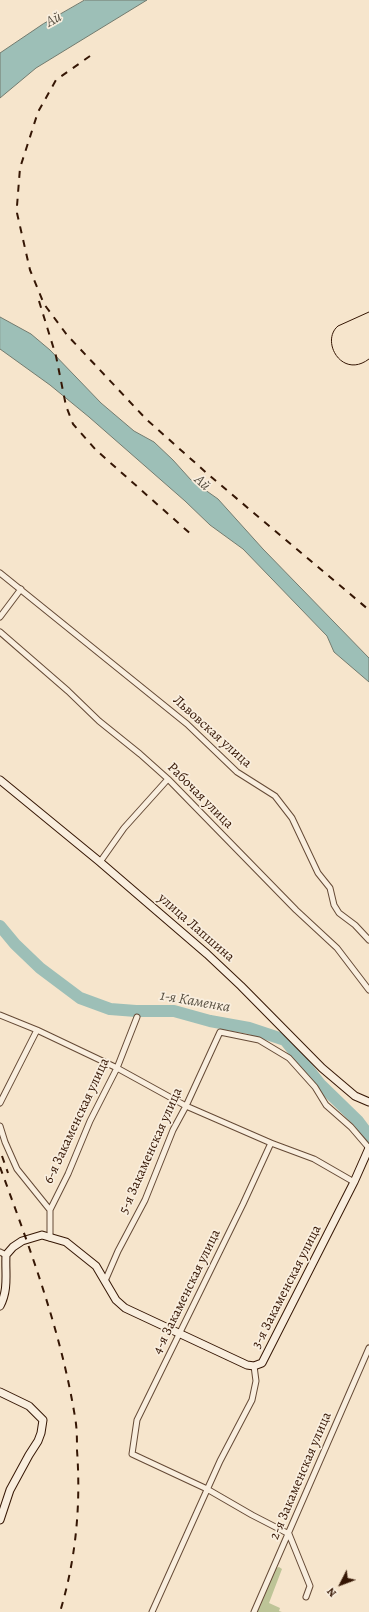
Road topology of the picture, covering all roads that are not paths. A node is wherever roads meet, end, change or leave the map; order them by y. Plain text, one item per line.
1 (0, 573) edge
2 (21, 589) junction
3 (0, 617) edge
4 (0, 632) edge
5 (168, 779) junction
6 (0, 780) edge
7 (100, 862) junction
8 (369, 940) edge
9 (369, 990) edge
10 (0, 1015) edge
11 (137, 1017) dead end
12 (37, 1030) junction
13 (220, 1032) joint
14 (117, 1068) junction
15 (369, 1102) edge
16 (0, 1103) edge
17 (186, 1106) junction
18 (0, 1126) edge
19 (271, 1143) junction
20 (369, 1148) edge
21 (354, 1182) junction
22 (50, 1210) junction
23 (50, 1238) junction
24 (3, 1254) edge
25 (105, 1281) junction
26 (0, 1306) edge
27 (178, 1334) junction
28 (369, 1348) edge
29 (254, 1366) junction
30 (0, 1392) edge
31 (207, 1489) junction
32 (0, 1520) edge
33 (289, 1534) junction
34 (306, 1597) dead end
35 (152, 1612) edge
36 (254, 1612) edge

1 - 2 street, Львовская улица
2 - 3 street
2 - 8 street, Львовская улица
4 - 5 street, Рабочая улица
5 - 7 street
5 - 9 street, Рабочая улица
6 - 7 street, улица Лапшина
7 - 15 street, улица Лапшина
10 - 12 street
11 - 14 street, 6-я Закаменская улица
12 - 14 street
12 - 16 street
13 - 17 street, 5-я Закаменская улица
13 - 20 street, 3-я Закаменская улица
14 - 17 street
14 - 22 street, 6-я Закаменская улица
17 - 19 street
17 - 25 street, 5-я Закаменская улица
18 - 22 street
19 - 21 street
19 - 27 street, 4-я Закаменская улица
20 - 21 street, 3-я Закаменская улица
21 - 29 street, 3-я Закаменская улица
22 - 23 street, 6-я Закаменская улица
23 - 24 street
23 - 25 street
24 - 26 street
25 - 27 street
27 - 29 street
27 - 31 street, 4-я Закаменская улица
28 - 33 street, 2-я Закаменская улица
29 - 31 street, 3-я Закаменская улица
30 - 32 street
31 - 33 street
31 - 35 street, 3-я Закаменская улица
33 - 34 street
33 - 36 street, 2-я Закаменская улица

